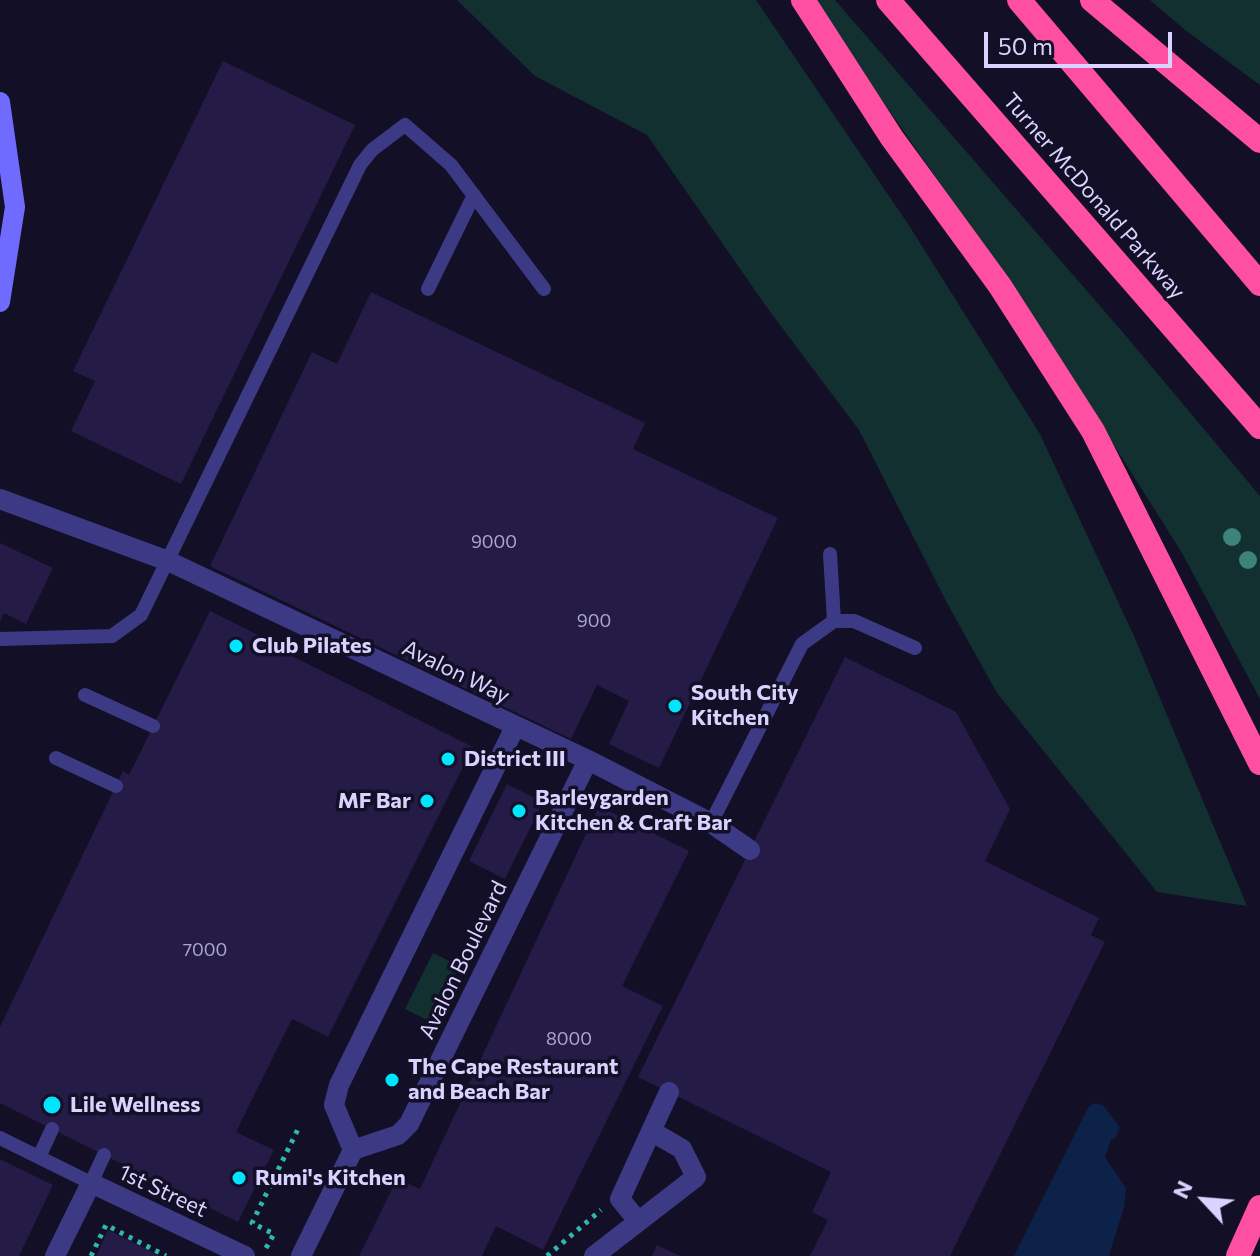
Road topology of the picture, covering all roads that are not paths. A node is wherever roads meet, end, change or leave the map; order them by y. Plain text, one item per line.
1 (803, 0) edge
2 (888, 0) edge
3 (1019, 0) edge
4 (1092, 0) edge
5 (0, 102) edge
6 (1260, 141) edge
7 (474, 195) junction
8 (1260, 284) edge
9 (428, 289) dead end
10 (544, 289) dead end
11 (0, 302) edge
12 (1260, 427) edge
13 (0, 499) edge
14 (830, 554) dead end
15 (168, 561) junction
16 (834, 621) junction
17 (0, 639) edge
18 (915, 648) dead end
19 (85, 695) dead end
20 (153, 726) dead end
21 (515, 727) junction
22 (56, 758) dead end
23 (588, 760) junction
24 (1260, 763) edge
25 (116, 786) dead end
26 (711, 823) junction
27 (750, 850) dead end
28 (669, 1092) dead end
29 (52, 1129) dead end
30 (651, 1131) junction
31 (0, 1138) edge
32 (353, 1150) junction
33 (104, 1155) dead end
34 (39, 1157) junction
35 (91, 1183) junction
36 (1260, 1207) edge
37 (638, 1221) junction
38 (55, 1256) edge
39 (245, 1256) edge
40 (301, 1256) edge
41 (594, 1256) edge
42 (1238, 1256) edge

1 - 24 highway
2 - 12 highway, Turner McDonald Parkway
3 - 8 highway
4 - 6 highway
5 - 11 main road
7 - 9 lane
7 - 10 lane
7 - 15 lane
13 - 15 street, Avalon Way
14 - 16 lane
15 - 17 lane
15 - 21 street, Avalon Way
16 - 18 lane
16 - 26 lane
19 - 20 lane
21 - 23 street, Avalon Way
21 - 32 street
22 - 25 lane
23 - 26 street, Avalon Way
23 - 32 street, Avalon Boulevard
26 - 27 street, Avalon Way
28 - 30 street
29 - 34 lane
30 - 37 street
30 - 37 street
31 - 34 lane
32 - 40 street
33 - 35 lane
34 - 35 lane
35 - 38 street, 1st Street
35 - 39 street, 1st Street
36 - 42 highway
37 - 41 street

